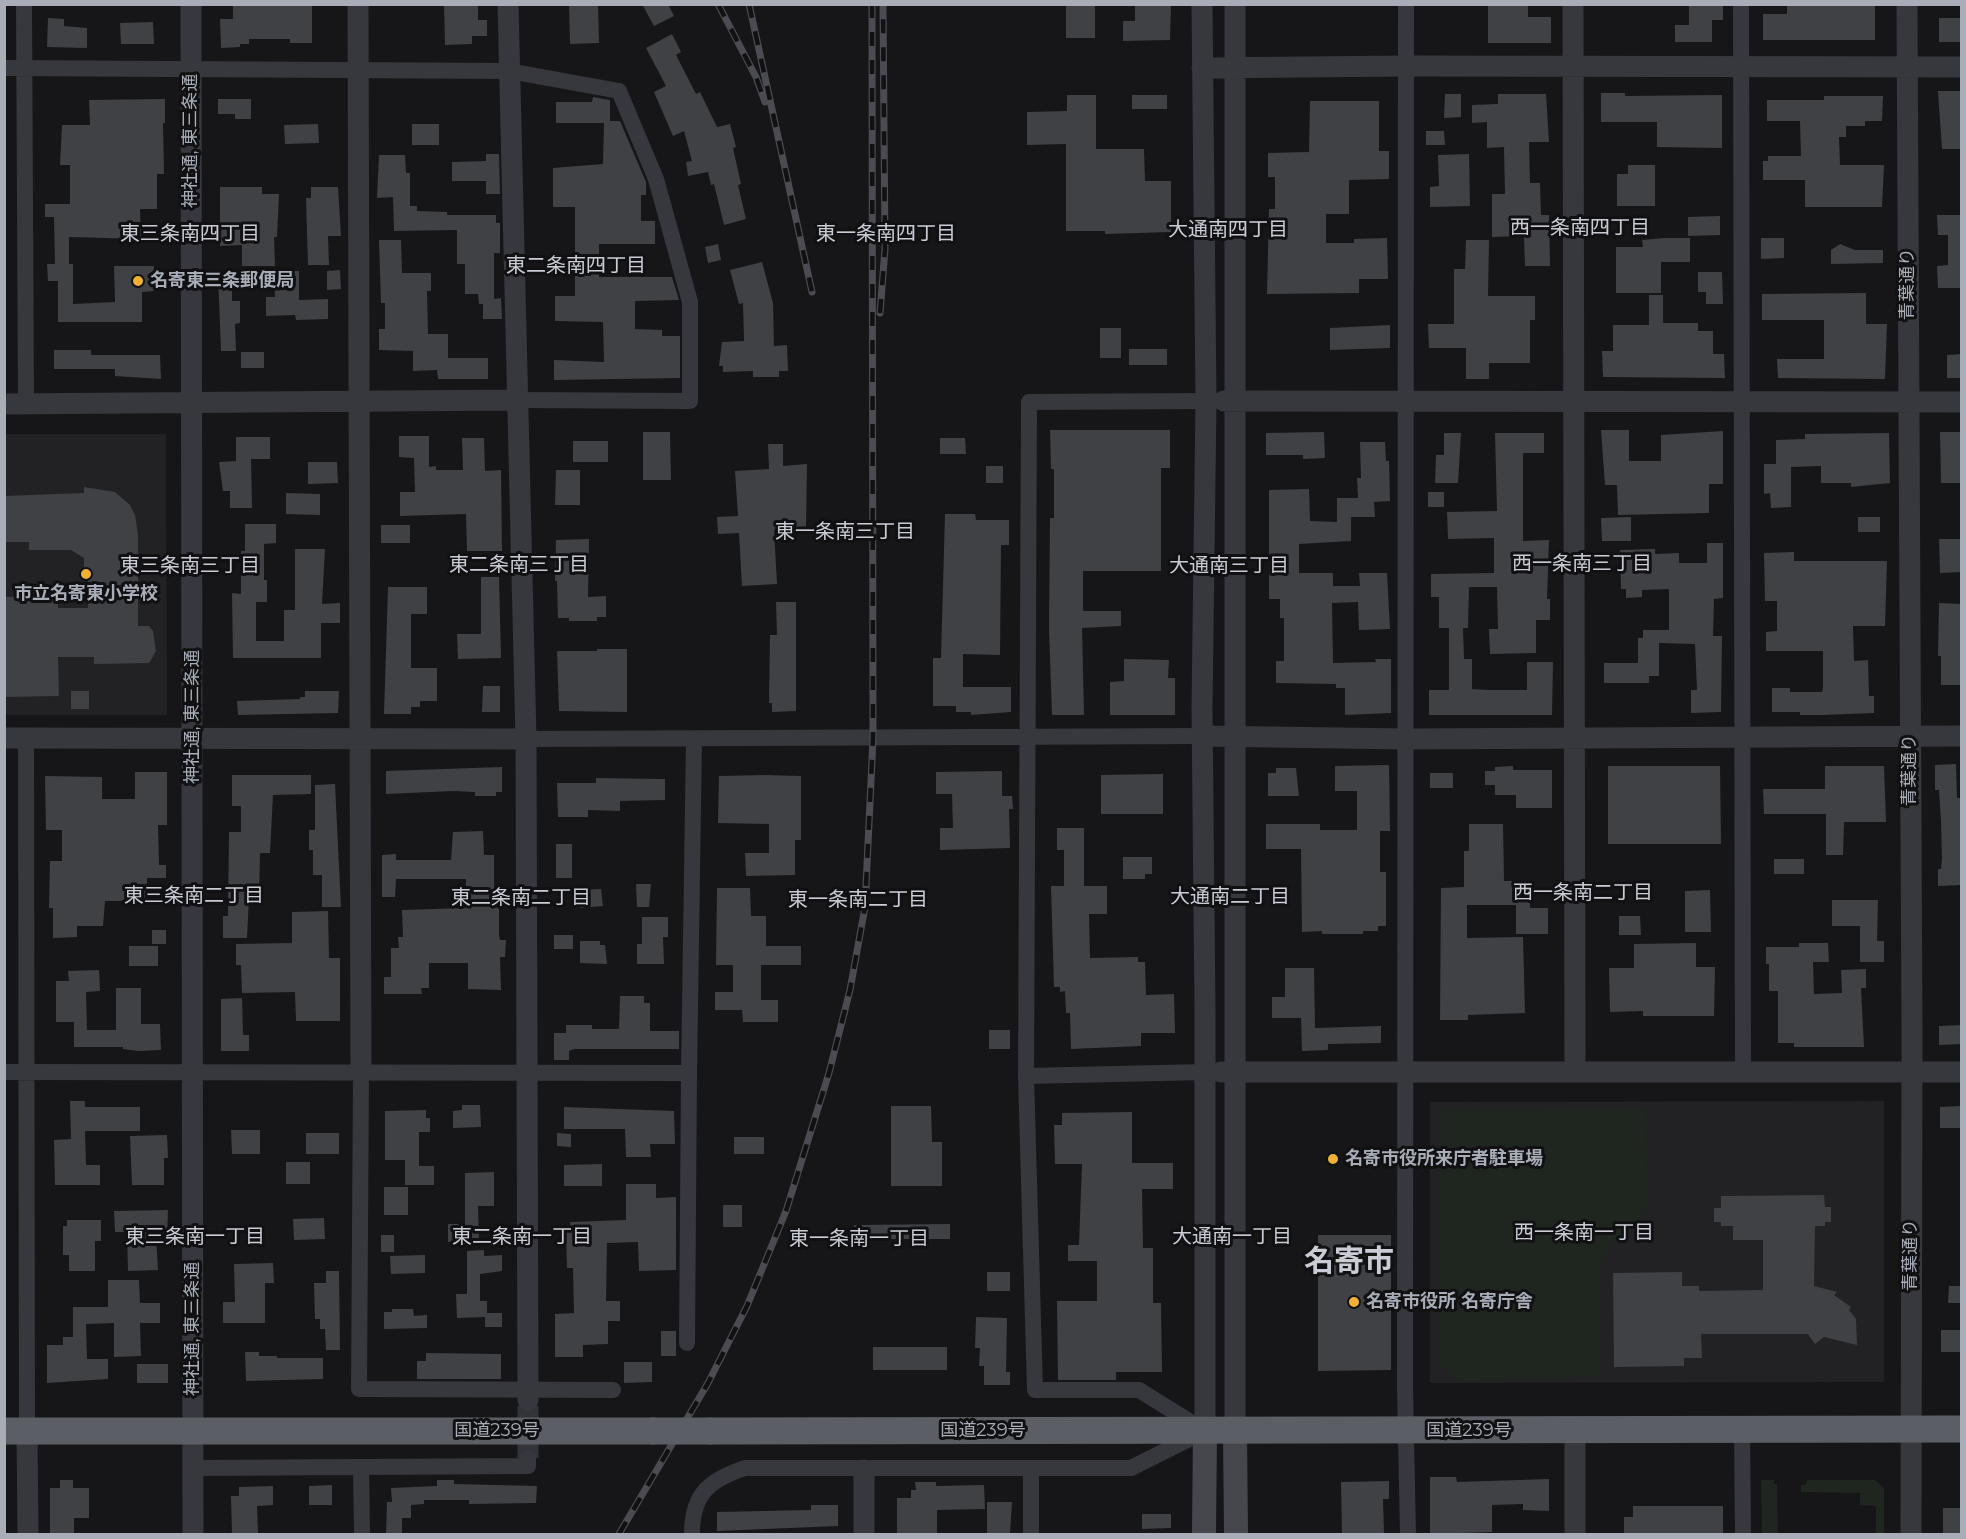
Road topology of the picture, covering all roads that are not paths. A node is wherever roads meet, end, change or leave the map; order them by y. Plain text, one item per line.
1 (24, 4) edge
2 (191, 4) edge
3 (358, 4) edge
4 (508, 4) edge
5 (1202, 4) edge
6 (1235, 4) edge
7 (1406, 4) edge
8 (1574, 4) edge
9 (1741, 4) edge
10 (1907, 4) edge
11 (1406, 66) junction
12 (1235, 67) junction
13 (1574, 67) junction
14 (1742, 67) junction
15 (1962, 67) edge
16 (4, 68) edge
17 (25, 68) junction
18 (191, 68) junction
19 (1202, 68) junction
20 (1907, 68) junction
21 (358, 70) junction
22 (509, 71) junction
23 (516, 400) junction
24 (1406, 400) junction
25 (1574, 400) junction
26 (1206, 401) junction
27 (1236, 401) junction
28 (1741, 401) junction
29 (359, 402) junction
30 (1908, 402) junction
31 (1962, 402) edge
32 (193, 403) junction
33 (4, 404) edge
34 (26, 404) junction
35 (1202, 736) junction
36 (1235, 736) junction
37 (1743, 736) junction
38 (1910, 736) junction
39 (1962, 736) edge
40 (4, 738) edge
41 (26, 738) junction
42 (358, 738) junction
43 (1028, 738) junction
44 (1574, 738) junction
45 (193, 739) junction
46 (525, 739) junction
47 (694, 739) junction
48 (1407, 739) junction
49 (1743, 1071) junction
50 (4, 1072) edge
51 (25, 1072) junction
52 (193, 1072) junction
53 (690, 1072) junction
54 (1205, 1072) junction
55 (1234, 1072) junction
56 (1406, 1072) junction
57 (1575, 1072) junction
58 (1912, 1072) junction
59 (1962, 1072) edge
60 (361, 1073) junction
61 (527, 1073) junction
62 (1026, 1076) junction
63 (687, 1343) dead end
64 (613, 1390) dead end
65 (528, 1396) junction
66 (1910, 1429) junction
67 (1962, 1429) edge
68 (194, 1430) junction
69 (1742, 1430) junction
70 (16, 1431) edge
71 (1205, 1431) junction
72 (1235, 1431) junction
73 (1408, 1431) junction
74 (1575, 1432) junction
75 (528, 1458) dead end
76 (361, 1467) junction
77 (193, 1468) junction
78 (1031, 1468) junction
79 (864, 1470) junction
80 (28, 1534) edge
81 (193, 1534) edge
82 (362, 1534) edge
83 (692, 1534) edge
84 (864, 1534) edge
85 (1031, 1534) edge
86 (1204, 1534) edge
87 (1236, 1534) edge
88 (1408, 1534) edge
89 (1575, 1534) edge
90 (1743, 1534) edge
91 (1911, 1534) edge

1 - 17 street
2 - 18 street, 神社通, 東三条通
3 - 21 street
4 - 22 street
5 - 19 street
6 - 12 street
7 - 11 street
8 - 13 street
9 - 14 street
10 - 20 street, 青葉通り
11 - 12 street
11 - 13 street
11 - 24 street
12 - 19 street
12 - 27 street
13 - 14 street
13 - 25 street
14 - 20 street
14 - 28 street
15 - 20 street
16 - 17 street
17 - 18 street
17 - 34 street
18 - 21 street
18 - 32 street, 神社通, 東三条通
19 - 26 street
20 - 30 street, 青葉通り
21 - 22 street
21 - 29 street
22 - 23 street
22 - 23 street
23 - 29 street
23 - 46 street
24 - 25 street
24 - 27 street
24 - 48 street
25 - 28 street
25 - 44 street
26 - 27 street
26 - 35 street
26 - 43 street
27 - 36 street
28 - 30 street
28 - 37 street
29 - 32 street
29 - 42 street
30 - 31 street
30 - 38 street, 青葉通り
32 - 34 street
32 - 45 street, 神社通, 東三条通
33 - 34 street
35 - 36 street
35 - 43 street
35 - 54 street
36 - 48 street
36 - 55 street
37 - 38 street
37 - 44 street
37 - 49 street
38 - 39 street
38 - 58 street, 青葉通り
40 - 41 street
41 - 45 street
41 - 51 street
42 - 45 street
42 - 46 street
42 - 60 street
43 - 47 street
43 - 62 street
44 - 48 street
44 - 57 street
45 - 52 street, 神社通, 東三条通
46 - 47 street
46 - 61 street
47 - 53 street
48 - 56 street
49 - 57 street
49 - 58 street
50 - 51 street
51 - 52 street
51 - 70 street
52 - 60 street
52 - 68 street, 神社通, 東三条通
53 - 61 street
53 - 63 street
54 - 55 street
54 - 62 street
54 - 71 street
55 - 56 street
55 - 72 street
56 - 57 street
56 - 73 street
58 - 59 street
58 - 66 street, 青葉通り
60 - 61 street
60 - 65 street
61 - 65 street
62 - 71 street
64 - 65 street
66 - 67 highway, 国道239号
66 - 69 highway, 国道239号
66 - 91 street, 青葉通り
68 - 70 highway, 国道239号
68 - 71 highway, 国道239号, bridge
68 - 77 street, 神社通, 東三条通
69 - 74 highway, 国道239号
69 - 90 street
70 - 80 street
71 - 72 highway, 国道239号
71 - 78 street
71 - 86 main road
72 - 73 highway, 国道239号
72 - 87 main road
73 - 74 highway, 国道239号
73 - 88 street
74 - 89 street
75 - 76 street
76 - 77 street
76 - 82 street
77 - 81 street, 神社通, 東三条通
78 - 79 street
78 - 85 street
79 - 83 street
79 - 84 street

